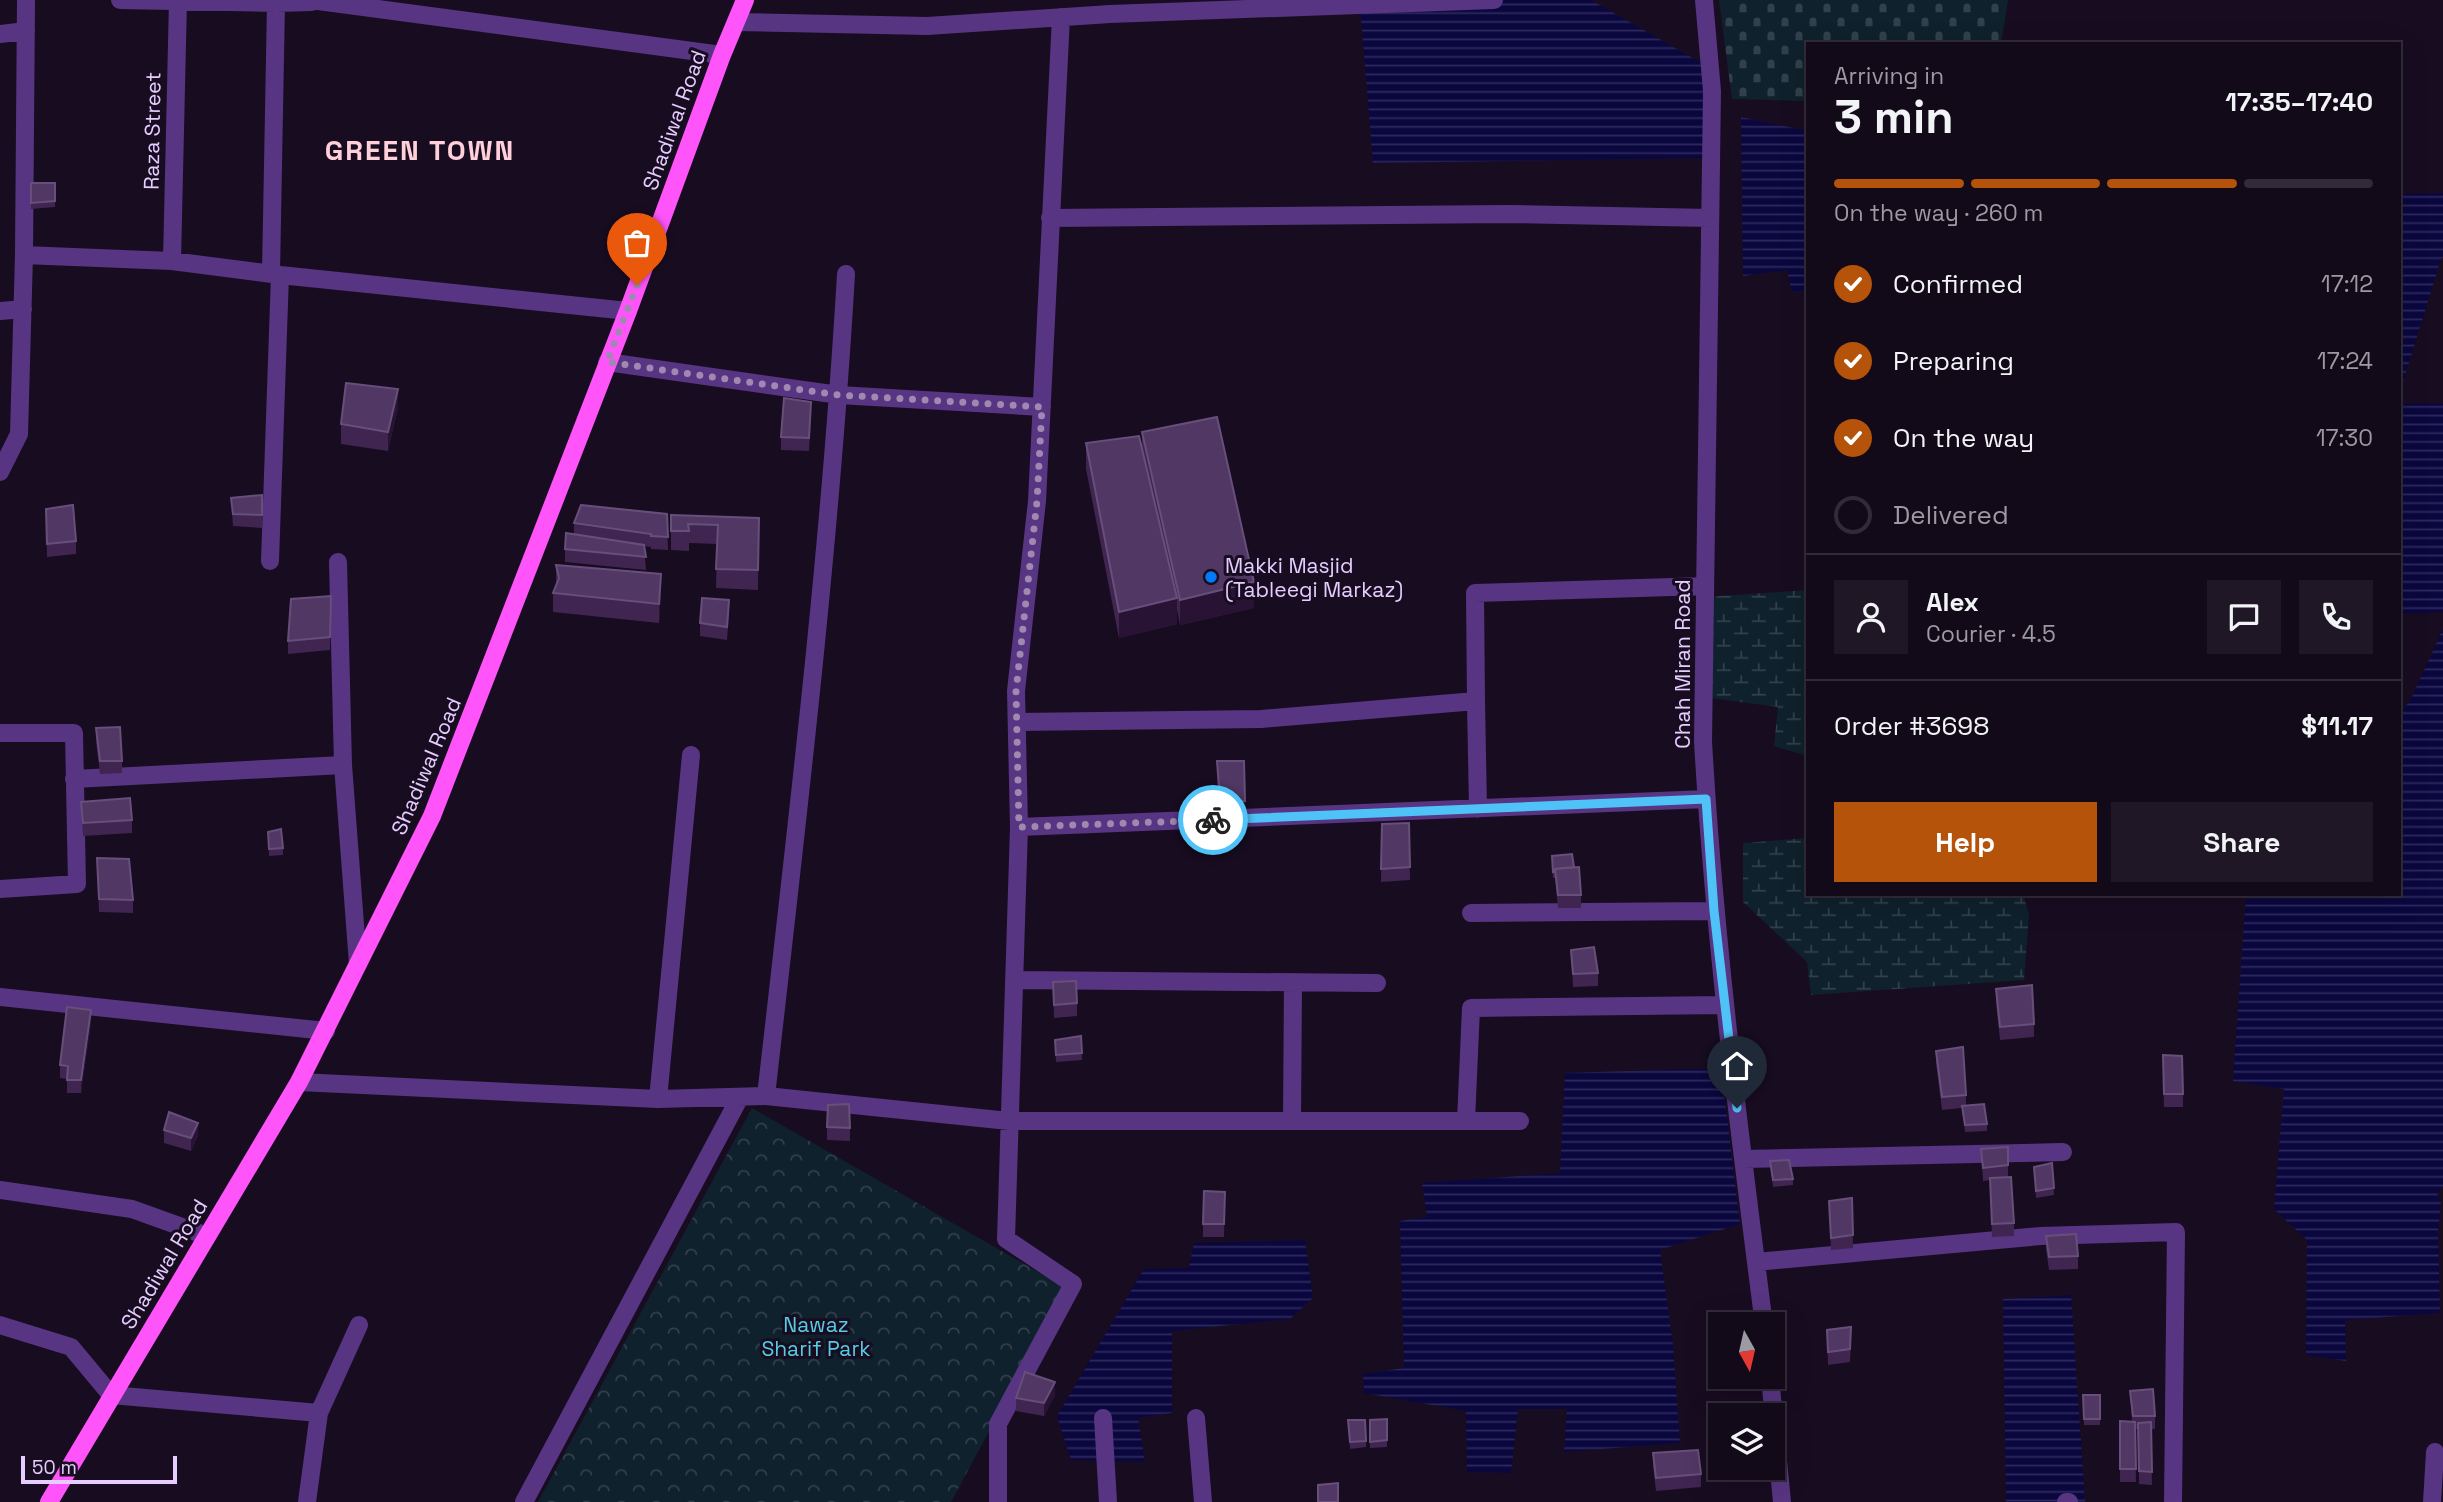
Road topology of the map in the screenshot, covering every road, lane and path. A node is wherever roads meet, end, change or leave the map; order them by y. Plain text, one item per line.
1 (26, 0) edge
2 (120, 0) edge
3 (745, 0) edge
4 (1494, 0) edge
5 (1704, 0) edge
6 (178, 1) edge
7 (312, 1) edge
8 (276, 3) junction
9 (1061, 17) junction
10 (737, 22) junction
11 (26, 31) junction
12 (0, 34) edge
13 (722, 55) junction
14 (1050, 218) junction
15 (1710, 218) junction
16 (24, 255) junction
17 (172, 261) junction
18 (276, 274) junction
19 (846, 274) dead end
20 (23, 309) junction
21 (0, 311) edge
22 (628, 311) junction
23 (607, 362) junction
24 (839, 395) junction
25 (1042, 407) junction
26 (19, 434) junction
27 (0, 437) edge
28 (0, 472) edge
29 (270, 561) dead end
30 (338, 562) dead end
31 (1705, 586) junction
32 (1476, 701) junction
33 (1017, 722) junction
34 (0, 733) edge
35 (691, 755) dead end
36 (343, 765) junction
37 (74, 779) junction
38 (1706, 799) junction
39 (1478, 809) junction
40 (1019, 827) junction
41 (0, 889) edge
42 (1714, 911) junction
43 (1471, 913) dead end
44 (358, 964) junction
45 (1014, 980) junction
46 (1293, 982) junction
47 (1377, 982) dead end
48 (0, 998) edge
49 (1725, 1005) junction
50 (326, 1031) junction
51 (299, 1083) junction
52 (766, 1096) junction
53 (740, 1097) junction
54 (658, 1099) junction
55 (1009, 1121) junction
56 (1292, 1121) junction
57 (1466, 1121) junction
58 (1520, 1121) dead end
59 (2063, 1152) dead end
60 (1743, 1159) junction
61 (0, 1190) edge
62 (207, 1236) junction
63 (1756, 1262) junction
64 (1762, 1312) edge
65 (0, 1325) edge
66 (359, 1325) dead end
67 (1771, 1390) edge
68 (111, 1395) junction
69 (319, 1413) junction
70 (1103, 1418) dead end
71 (1196, 1418) dead end
72 (2435, 1452) dead end
73 (49, 1502) edge
74 (307, 1502) edge
75 (524, 1502) edge
76 (998, 1502) edge
77 (1108, 1502) edge
78 (1203, 1502) edge
79 (1782, 1502) edge
80 (2173, 1502) edge
81 (2432, 1502) edge

1 - 11 street
2 - 6 street
3 - 10 main road, Shadiwal Road
4 - 9 street
5 - 15 street, Chah Miran Road
6 - 8 street
6 - 17 street, Raza Street
7 - 8 street
7 - 13 street
8 - 18 street
9 - 10 street
9 - 14 street
10 - 13 main road, Shadiwal Road
11 - 12 street
11 - 16 street
13 - 22 main road, Shadiwal Road
14 - 15 street
14 - 25 street
15 - 31 street, Chah Miran Road
16 - 17 street
16 - 20 street
17 - 18 street
18 - 22 street
18 - 29 street
19 - 24 street
20 - 21 street
20 - 26 street
22 - 23 main road, Shadiwal Road
23 - 24 street
23 - 44 main road, Shadiwal Road
24 - 25 street
24 - 52 street
25 - 33 street
26 - 27 street
26 - 28 street
30 - 36 street
31 - 32 street
31 - 38 street, Chah Miran Road
32 - 33 street
32 - 39 street
33 - 40 street
34 - 37 street
35 - 54 street
36 - 37 street
36 - 44 street
37 - 41 street
38 - 39 street
38 - 42 street, Chah Miran Road
39 - 40 street
40 - 45 street
42 - 43 street
42 - 49 street, Chah Miran Road
44 - 50 main road, Shadiwal Road
45 - 46 street
45 - 55 street
46 - 47 street
46 - 56 street
48 - 50 street
49 - 57 street
49 - 60 street, Chah Miran Road
50 - 51 main road, Shadiwal Road
51 - 54 street
51 - 62 main road, Shadiwal Road
52 - 53 street
52 - 55 street
53 - 54 street
53 - 75 street
55 - 56 street
55 - 76 street
56 - 57 street
57 - 58 street
59 - 60 street
60 - 63 street, Chah Miran Road
61 - 62 street
62 - 68 main road, Shadiwal Road
63 - 64 street, Chah Miran Road
63 - 80 street
65 - 68 street
66 - 69 street
67 - 79 street
68 - 69 street
68 - 73 main road, Shadiwal Road
69 - 74 street
70 - 77 street
71 - 78 street
72 - 81 street

